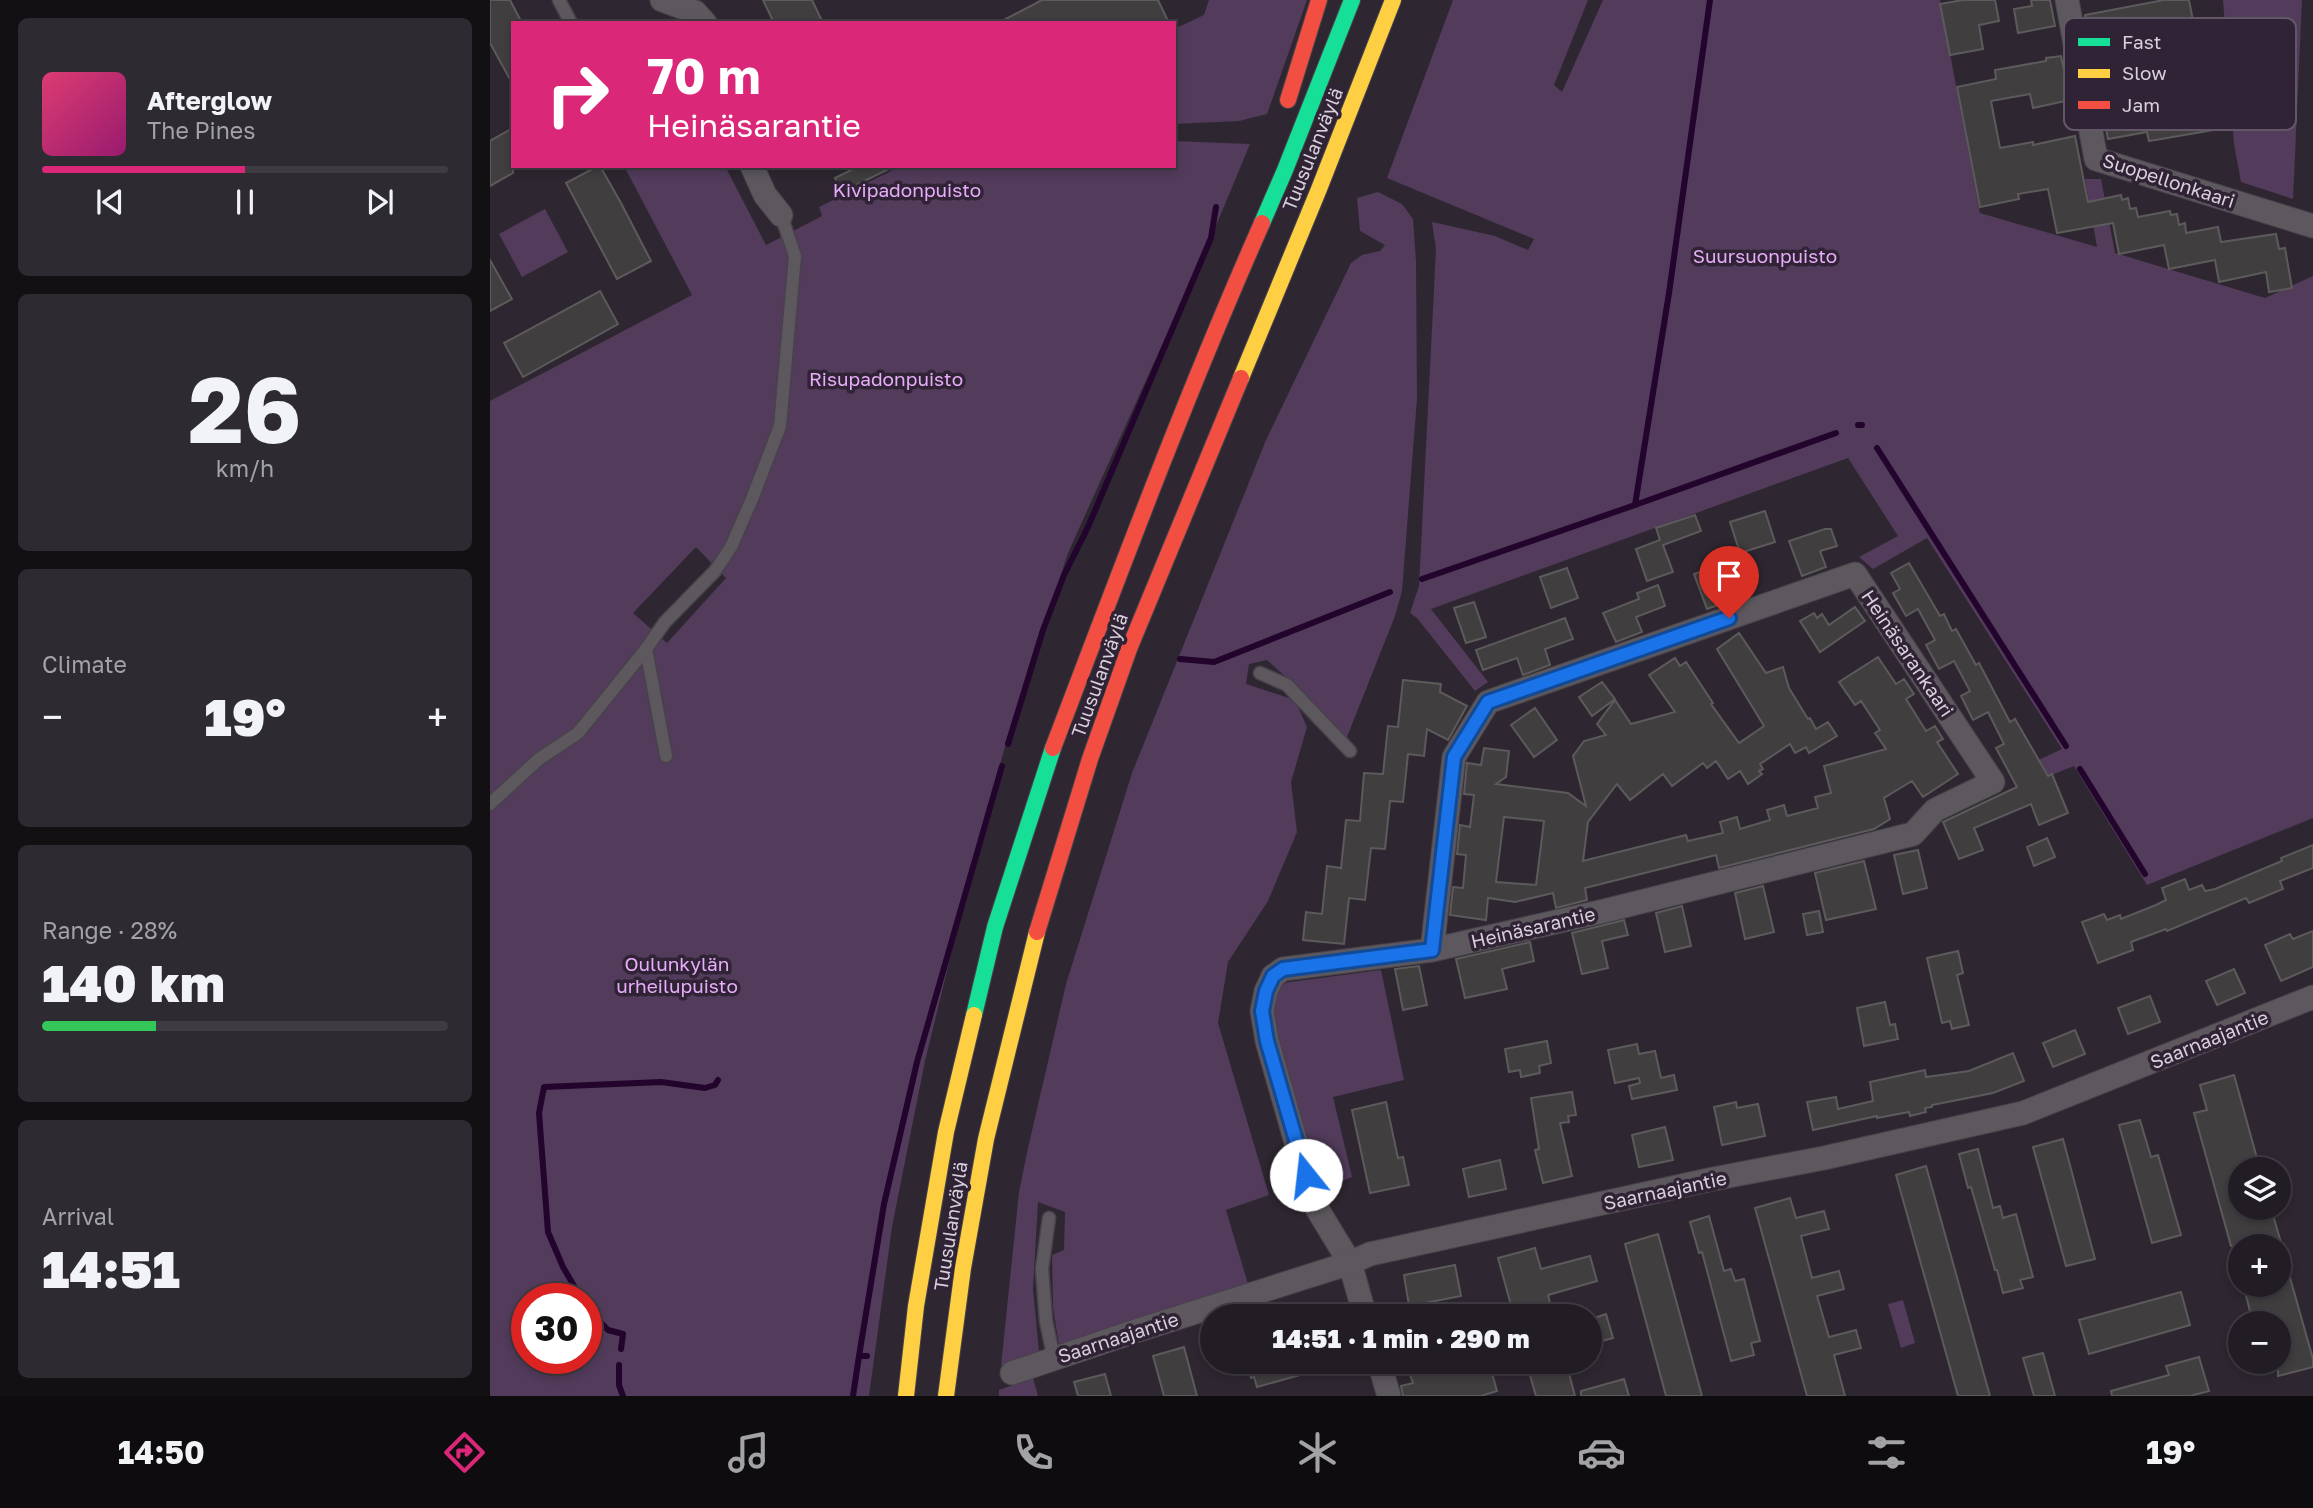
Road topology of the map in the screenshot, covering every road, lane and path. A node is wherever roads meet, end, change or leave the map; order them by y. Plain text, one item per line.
1 (559, 0) edge
2 (662, 0) edge
3 (1319, 0) edge
4 (1352, 0) edge
5 (1393, 0) edge
6 (2067, 0) edge
7 (700, 12) edge
8 (2070, 18) edge
9 (570, 21) edge
10 (1281, 118) dead end
11 (2091, 130) edge
12 (753, 168) edge
13 (781, 215) joint
14 (2313, 226) edge
15 (1211, 302) dead end
16 (1198, 377) junction
17 (646, 649) junction
18 (1260, 673) dead end
19 (1350, 751) dead end
20 (666, 755) dead end
21 (1993, 782) joint
22 (490, 804) edge
23 (1432, 950) junction
24 (2313, 997) edge
25 (1049, 1218) dead end
26 (1350, 1263) junction
27 (1362, 1304) edge
28 (1054, 1359) junction
29 (1012, 1373) dead end
30 (1382, 1374) edge
31 (906, 1396) edge
32 (946, 1396) edge
33 (1389, 1396) edge

1 - 9 lane
2 - 7 street
3 - 10 highway
4 - 16 highway, Tuusulanväylä
5 - 32 highway, Tuusulanväylä
6 - 8 street, Suopellonkaari
11 - 14 street, Suopellonkaari
12 - 13 street
13 - 17 lane
15 - 16 highway
16 - 31 highway, Tuusulanväylä
17 - 20 lane
17 - 22 lane
18 - 19 lane
21 - 23 street, Heinäsarantie
21 - 23 street, Heinäsarankaari
23 - 26 street, Heinäsarantie
24 - 26 street, Saarnaajantie
25 - 28 lane
26 - 27 street, Heinäsarantie
26 - 28 street, Saarnaajantie
28 - 29 street, Saarnaajantie
30 - 33 street

